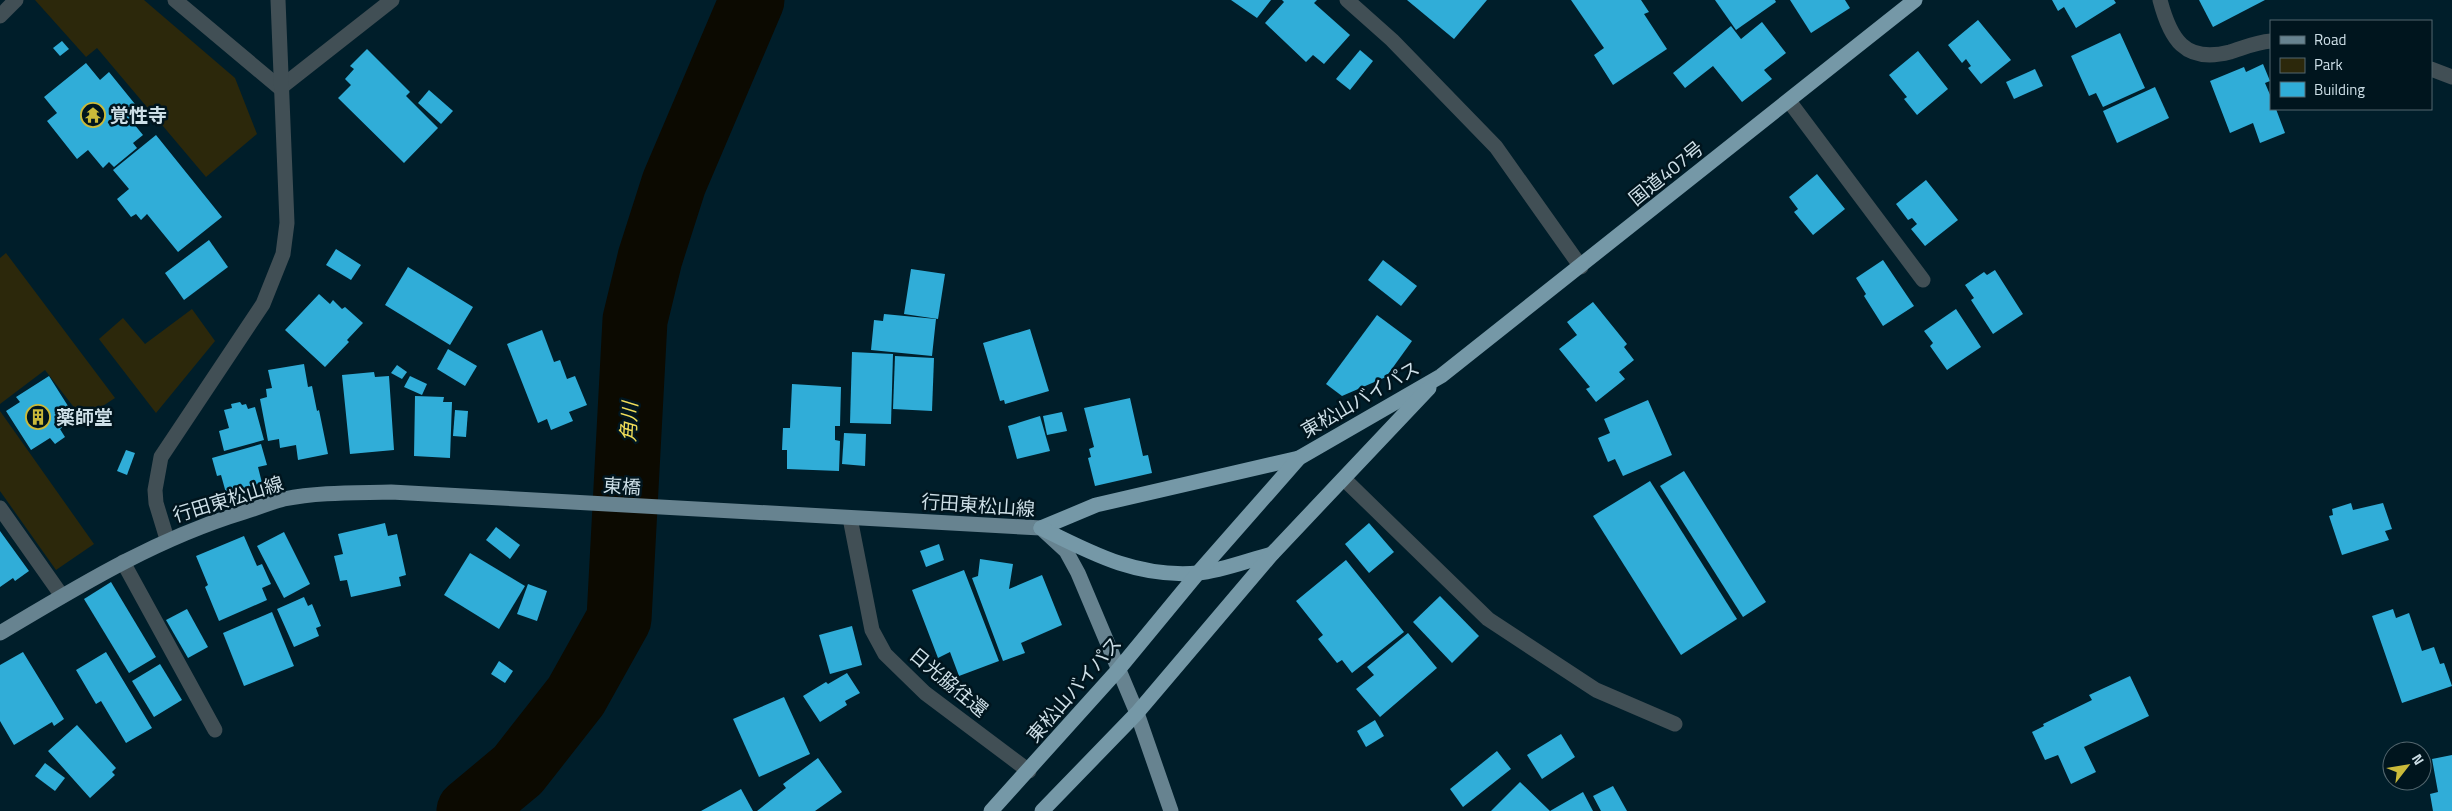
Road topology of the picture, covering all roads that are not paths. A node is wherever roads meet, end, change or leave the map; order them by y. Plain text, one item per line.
1 (16, 0) edge
2 (175, 0) edge
3 (278, 0) edge
4 (392, 0) edge
5 (1347, 0) edge
6 (1915, 0) edge
7 (2160, 0) edge
8 (0, 16) edge
9 (2270, 41) edge
10 (2432, 69) edge
11 (2452, 77) edge
12 (280, 88) junction
13 (1789, 101) junction
14 (1581, 267) junction
15 (1923, 280) dead end
16 (1440, 376) junction
17 (1299, 458) junction
18 (1344, 479) junction
19 (584, 503) joint
20 (0, 508) edge
21 (658, 509) joint
22 (850, 518) junction
23 (1041, 528) junction
24 (167, 539) junction
25 (1272, 554) junction
26 (123, 562) junction
27 (1198, 573) junction
28 (62, 596) junction
29 (0, 633) edge
30 (1118, 670) junction
31 (1137, 713) junction
32 (1675, 724) dead end
33 (215, 730) dead end
34 (1029, 771) junction
35 (991, 811) edge
36 (1042, 811) edge
37 (1171, 811) edge

1 - 8 street
2 - 12 street
3 - 12 street
4 - 12 street
5 - 14 street
6 - 13 highway, 国道407号
7 - 9 street
10 - 11 street
12 - 24 street
13 - 14 highway, 国道407号
13 - 15 street
14 - 16 highway, 国道407号
16 - 17 highway, 東松山バイパス
16 - 18 highway, 東松山バイパス
17 - 23 highway
17 - 27 highway, 東松山バイパス
18 - 25 highway, 東松山バイパス
18 - 32 street
19 - 21 main road, 東橋
19 - 24 main road, 行田東松山線
20 - 28 street
21 - 22 main road, 行田東松山線
22 - 23 main road, 行田東松山線
22 - 34 street, 日光脇往還
23 - 27 highway
23 - 30 main road, 行田東松山線
24 - 26 main road, 行田東松山線
25 - 27 highway
25 - 31 highway, 東松山バイパス
26 - 28 main road, 行田東松山線
26 - 33 street
27 - 30 highway, 東松山バイパス
28 - 29 main road, 行田東松山線
30 - 31 main road, 行田東松山線
30 - 34 highway, 東松山バイパス
31 - 36 highway, 東松山バイパス
31 - 37 main road, 行田東松山線
34 - 35 highway, 東松山バイパス

